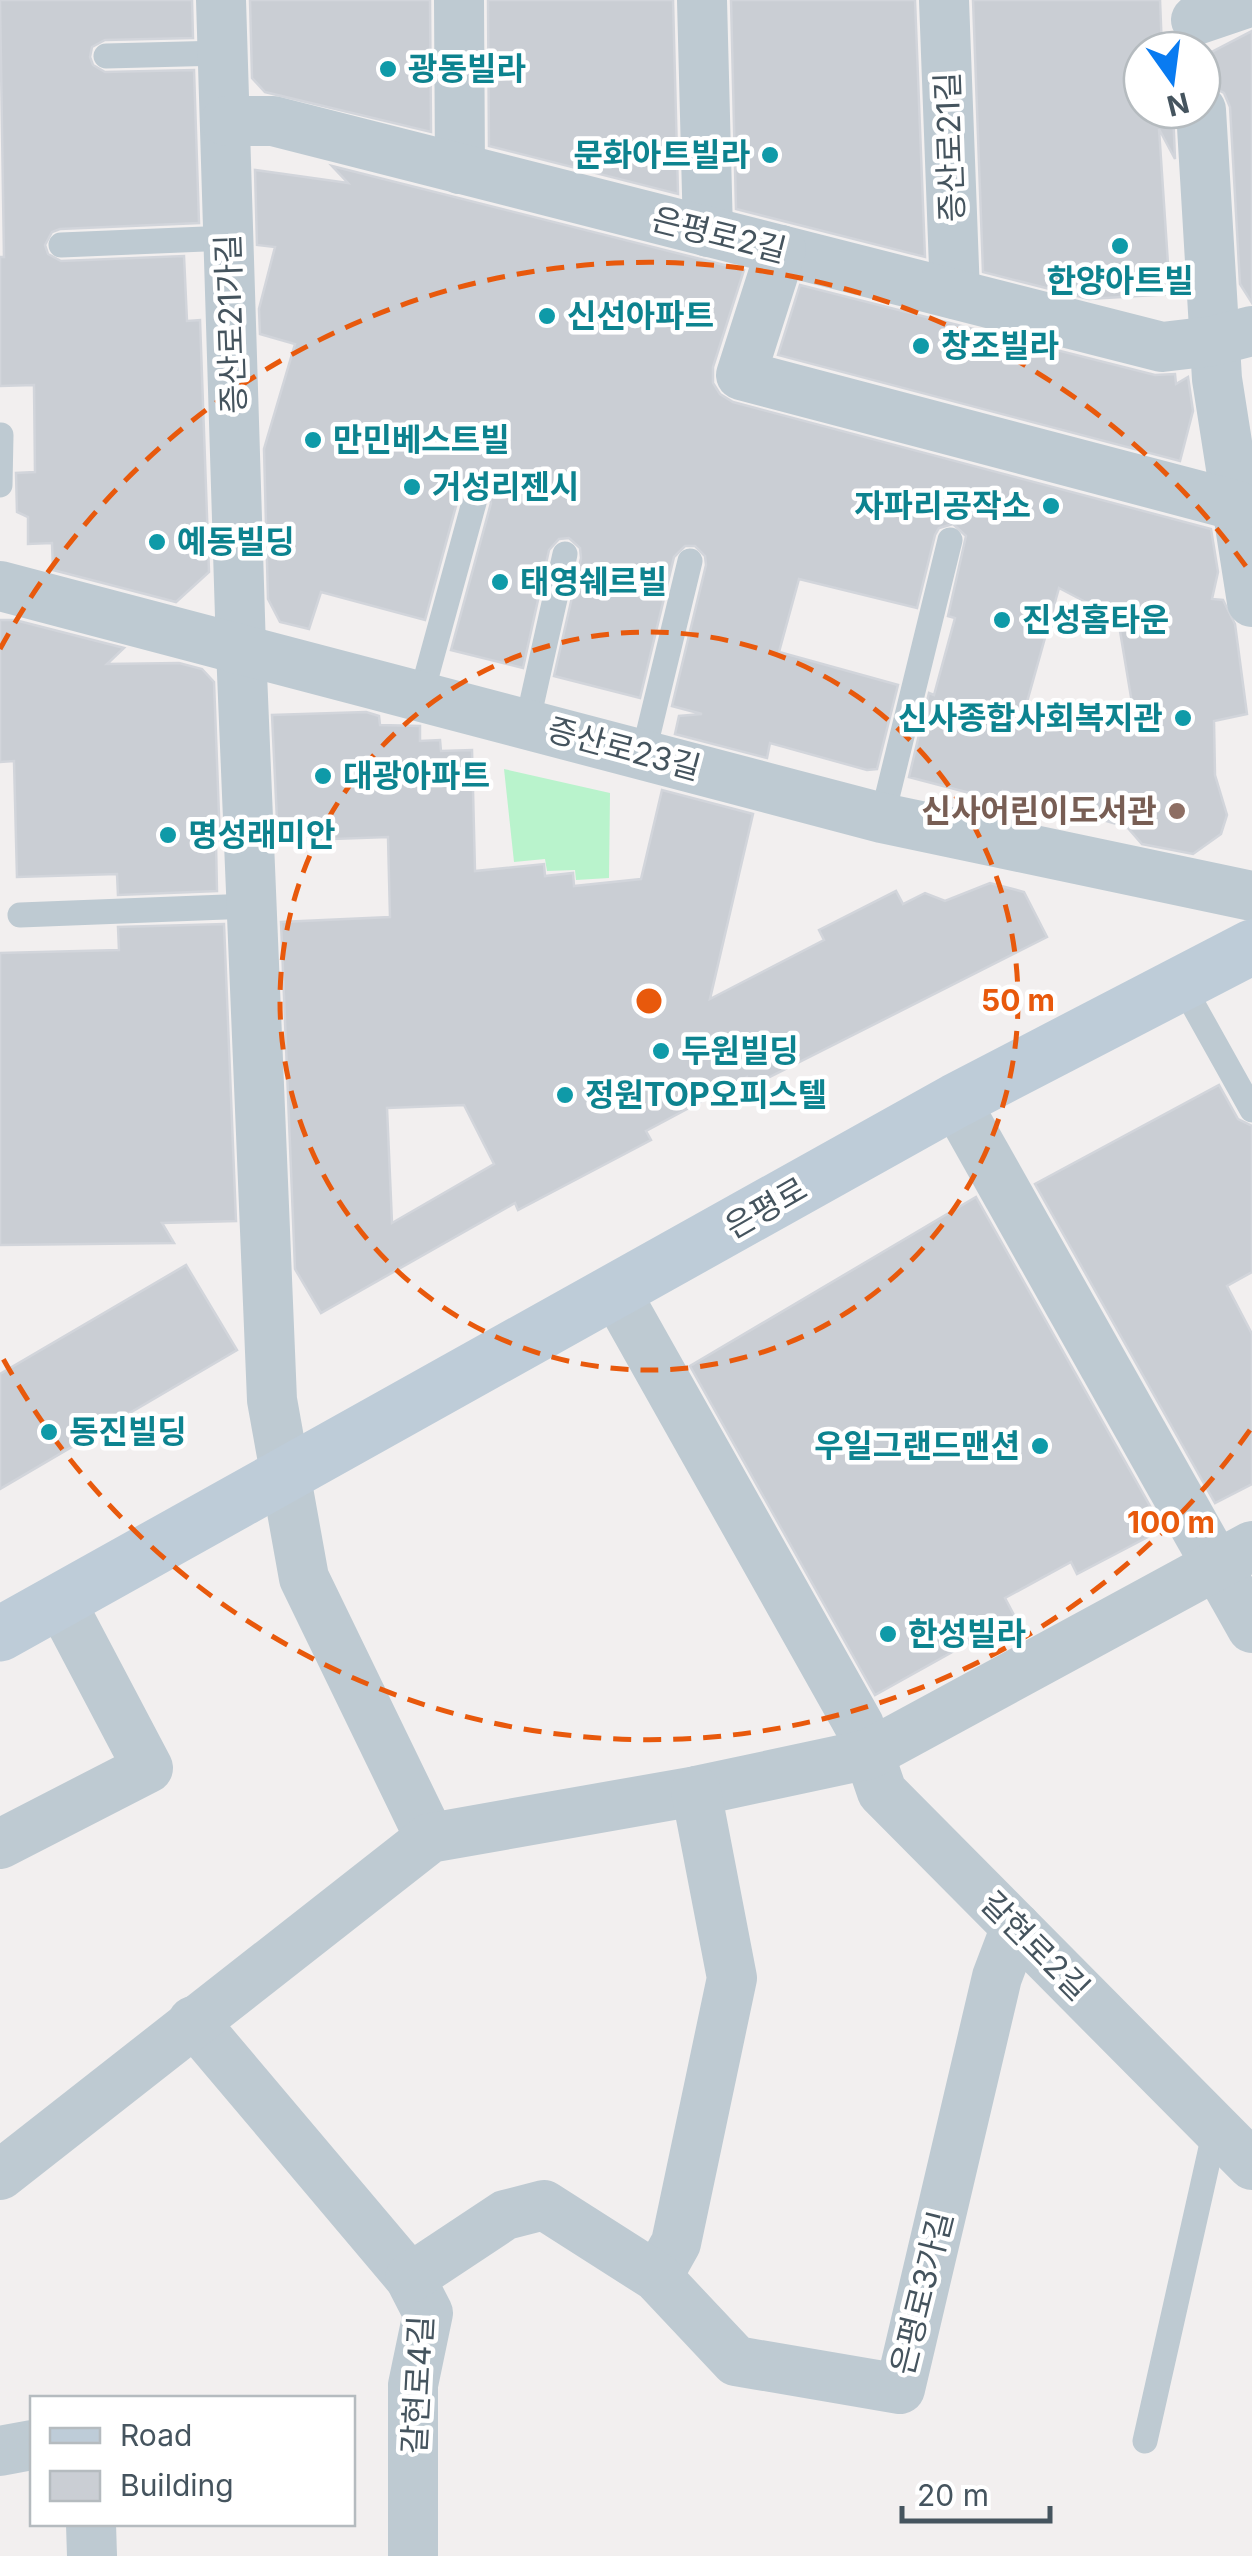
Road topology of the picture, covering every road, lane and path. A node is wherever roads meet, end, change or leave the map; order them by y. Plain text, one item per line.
1 (221, 0) edge
2 (702, 0) edge
3 (944, 0) edge
4 (1252, 1) edge
5 (459, 4) edge
6 (1197, 23) edge
7 (223, 53) junction
8 (106, 56) dead end
9 (226, 120) junction
10 (1203, 130) edge
11 (460, 169) junction
12 (708, 232) junction
13 (229, 238) junction
14 (61, 245) dead end
15 (781, 250) junction
16 (954, 294) junction
17 (1232, 336) edge
18 (1, 435) edge
19 (0, 486) edge
20 (475, 499) dead end
21 (1238, 506) junction
22 (950, 540) dead end
23 (565, 554) dead end
24 (690, 561) dead end
25 (0, 586) edge
26 (1252, 602) edge
27 (241, 649) junction
28 (421, 696) junction
29 (527, 724) junction
30 (643, 754) junction
31 (882, 818) junction
32 (1252, 896) edge
33 (251, 906) junction
34 (20, 915) dead end
35 (1252, 947) edge
36 (1181, 983) junction
37 (955, 1101) junction
38 (1252, 1110) edge
39 (616, 1292) junction
40 (283, 1475) junction
41 (1234, 1556) edge
42 (60, 1601) junction
43 (1252, 1628) edge
44 (0, 1634) edge
45 (869, 1754) junction
46 (696, 1791) junction
47 (430, 1838) junction
48 (0, 1844) edge
49 (1016, 1927) junction
50 (193, 2021) junction
51 (1215, 2130) junction
52 (1252, 2165) edge
53 (0, 2176) edge
54 (657, 2277) junction
55 (410, 2278) junction
56 (1145, 2441) dead end
57 (30, 2445) edge
58 (0, 2451) edge
59 (91, 2526) edge
60 (92, 2556) edge
61 (413, 2556) edge

1 - 7 street, 증산로21가길
2 - 12 street
3 - 16 street, 증산로21길
4 - 6 street
5 - 11 street
7 - 8 lane
7 - 9 street, 증산로21가길
9 - 11 street, 은평로2길
9 - 13 street, 증산로21가길
10 - 17 street
11 - 12 street, 은평로2길
12 - 15 street, 은평로2길
13 - 14 lane
13 - 27 street, 증산로21가길
15 - 16 street, 은평로2길
15 - 21 street
16 - 17 street, 은평로2길
17 - 21 street
18 - 19 lane
20 - 28 lane
21 - 26 street
22 - 31 lane
23 - 29 lane
24 - 30 lane
25 - 27 street, 증산로23길
27 - 28 street, 증산로23길
27 - 33 street
28 - 29 street, 증산로23길
29 - 30 street, 증산로23길
30 - 31 street, 증산로23길
31 - 32 street, 증산로23길
33 - 34 lane
33 - 40 street
35 - 36 main road, 은평로
36 - 37 main road, 은평로
36 - 38 lane
37 - 39 main road, 은평로
37 - 41 street
39 - 40 main road, 은평로
39 - 45 street, 갈현로2길
40 - 42 main road, 은평로
40 - 47 street
41 - 43 street
41 - 45 street
42 - 44 main road, 은평로
42 - 48 street
45 - 46 street
45 - 49 street, 갈현로2길
46 - 47 street
46 - 54 street
47 - 50 street
49 - 51 street, 갈현로2길
49 - 54 street, 은평로3가길
50 - 53 street
50 - 55 street
51 - 52 street, 갈현로2길
51 - 56 lane
54 - 55 street, 은평로3가길
55 - 61 street, 갈현로4길
57 - 58 street
59 - 60 street

